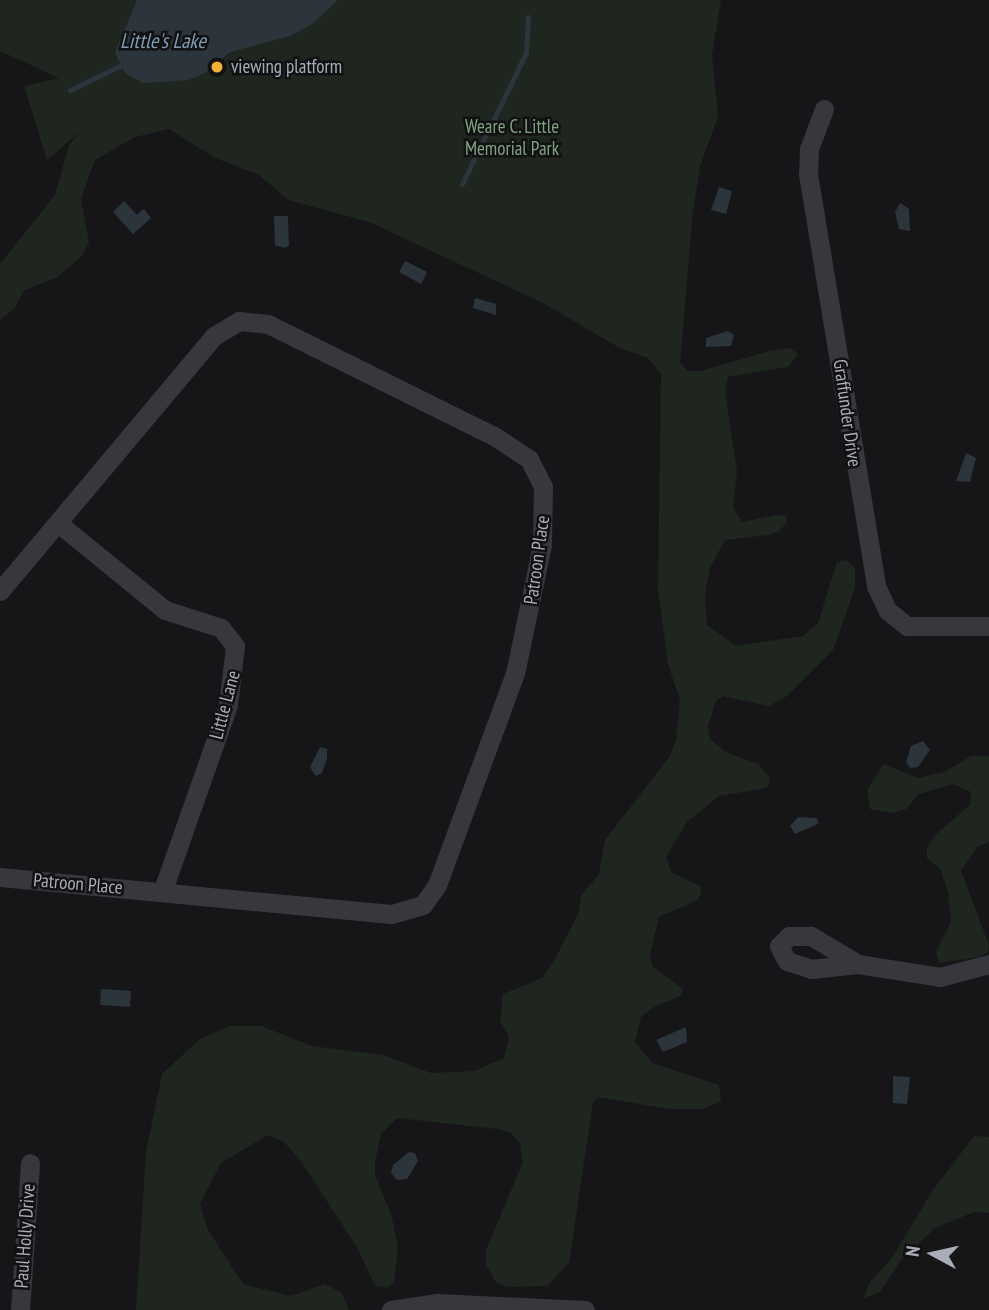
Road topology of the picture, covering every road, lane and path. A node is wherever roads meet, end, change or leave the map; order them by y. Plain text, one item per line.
1 (824, 109) dead end
2 (58, 523) junction
3 (0, 591) edge
4 (989, 626) edge
5 (0, 877) edge
6 (162, 892) junction
7 (858, 964) dead end
8 (989, 964) edge
9 (30, 1163) dead end
10 (20, 1310) edge
11 (391, 1310) edge
12 (585, 1310) edge

1 - 4 street, Graffunder Drive
2 - 3 street, Patroon Place
2 - 6 street, Little Lane
2 - 6 street, Patroon Place
5 - 6 street, Patroon Place
7 - 8 street
9 - 10 street, Paul Holly Drive
11 - 12 street

